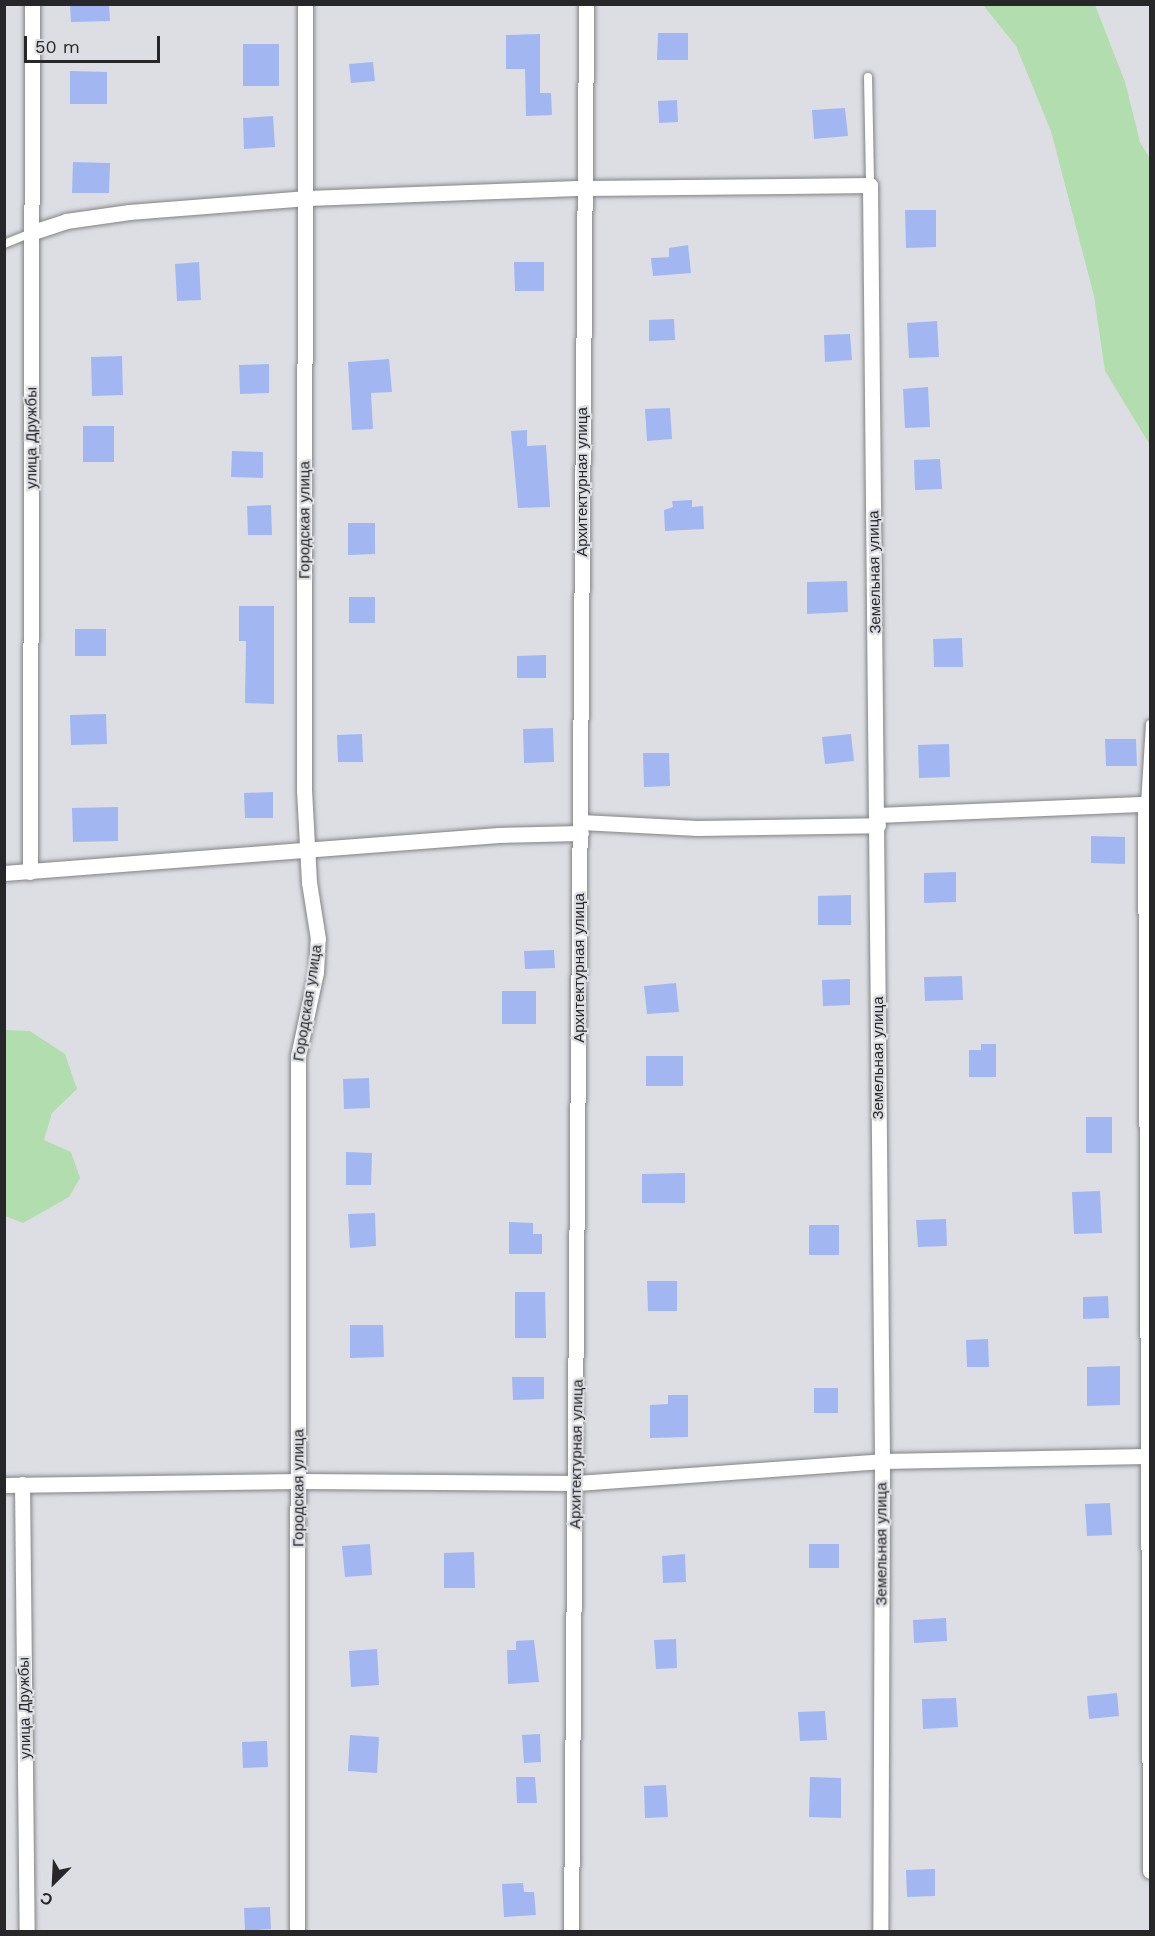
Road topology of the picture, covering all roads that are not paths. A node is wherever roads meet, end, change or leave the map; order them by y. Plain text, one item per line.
1 (32, 4) edge
2 (306, 4) edge
3 (585, 4) edge
4 (868, 77) dead end
5 (870, 185) junction
6 (584, 188) junction
7 (307, 198) junction
8 (33, 232) junction
9 (4, 244) edge
10 (1150, 724) edge
11 (1145, 804) junction
12 (878, 820) junction
13 (581, 828) junction
14 (309, 849) junction
15 (30, 872) junction
16 (4, 873) edge
17 (1149, 1456) edge
18 (882, 1461) junction
19 (299, 1481) junction
20 (577, 1483) junction
21 (22, 1484) junction
22 (4, 1485) edge
23 (1150, 1871) edge
24 (27, 1932) edge
25 (297, 1932) edge
26 (571, 1932) edge
27 (880, 1932) edge

1 - 8 street, улица Дружбы
2 - 7 street, Городская улица
3 - 6 street, Архитектурная улица
4 - 5 lane
5 - 6 street
5 - 12 street, Земельная улица
6 - 7 street
6 - 13 street, Архитектурная улица
7 - 8 street
7 - 14 street, Городская улица
8 - 9 lane
8 - 15 street, улица Дружбы
10 - 11 lane
11 - 12 street
11 - 17 street
12 - 13 street
12 - 18 street, Земельная улица
13 - 14 street
13 - 20 street, Архитектурная улица
14 - 15 street
14 - 19 street, Городская улица
15 - 16 street
17 - 18 street
17 - 23 street
18 - 20 street
18 - 27 street, Земельная улица
19 - 20 street
19 - 21 street
19 - 25 street, Городская улица
20 - 26 street, Архитектурная улица
21 - 22 street
21 - 24 street, улица Дружбы

